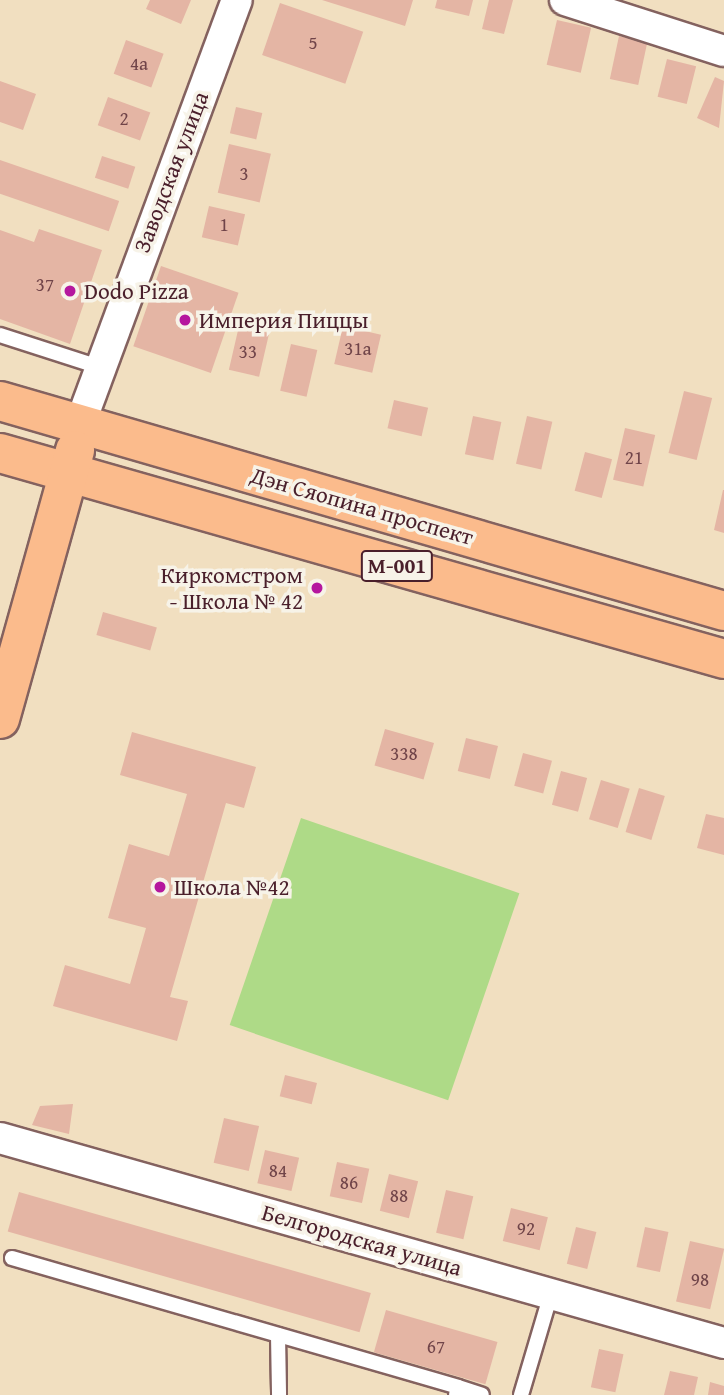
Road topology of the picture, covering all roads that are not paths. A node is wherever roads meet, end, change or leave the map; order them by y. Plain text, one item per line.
1 (237, 0) edge
2 (565, 0) edge
3 (724, 51) edge
4 (0, 335) edge
5 (96, 366) junction
6 (0, 401) edge
7 (80, 424) junction
8 (0, 453) edge
9 (70, 474) junction
10 (724, 611) edge
11 (724, 659) edge
12 (0, 719) edge
13 (0, 1138) edge
14 (12, 1258) dead end
15 (551, 1294) junction
16 (278, 1335) junction
17 (724, 1343) edge
18 (457, 1391) edge
19 (279, 1395) edge
20 (482, 1395) edge
21 (522, 1395) edge

1 - 5 street, Заводская улица
2 - 3 street
4 - 5 lane
5 - 7 street, Заводская улица
6 - 7 main road, Дэн Сяопина проспект / M-001
7 - 9 main road
7 - 10 main road, Дэн Сяопина проспект / M-001
8 - 9 main road, M-001
9 - 11 main road, M-001
9 - 12 main road
13 - 15 street, Белгородская улица
14 - 16 lane
15 - 17 street, Белгородская улица
15 - 21 lane
16 - 18 lane
16 - 19 lane
18 - 20 lane

